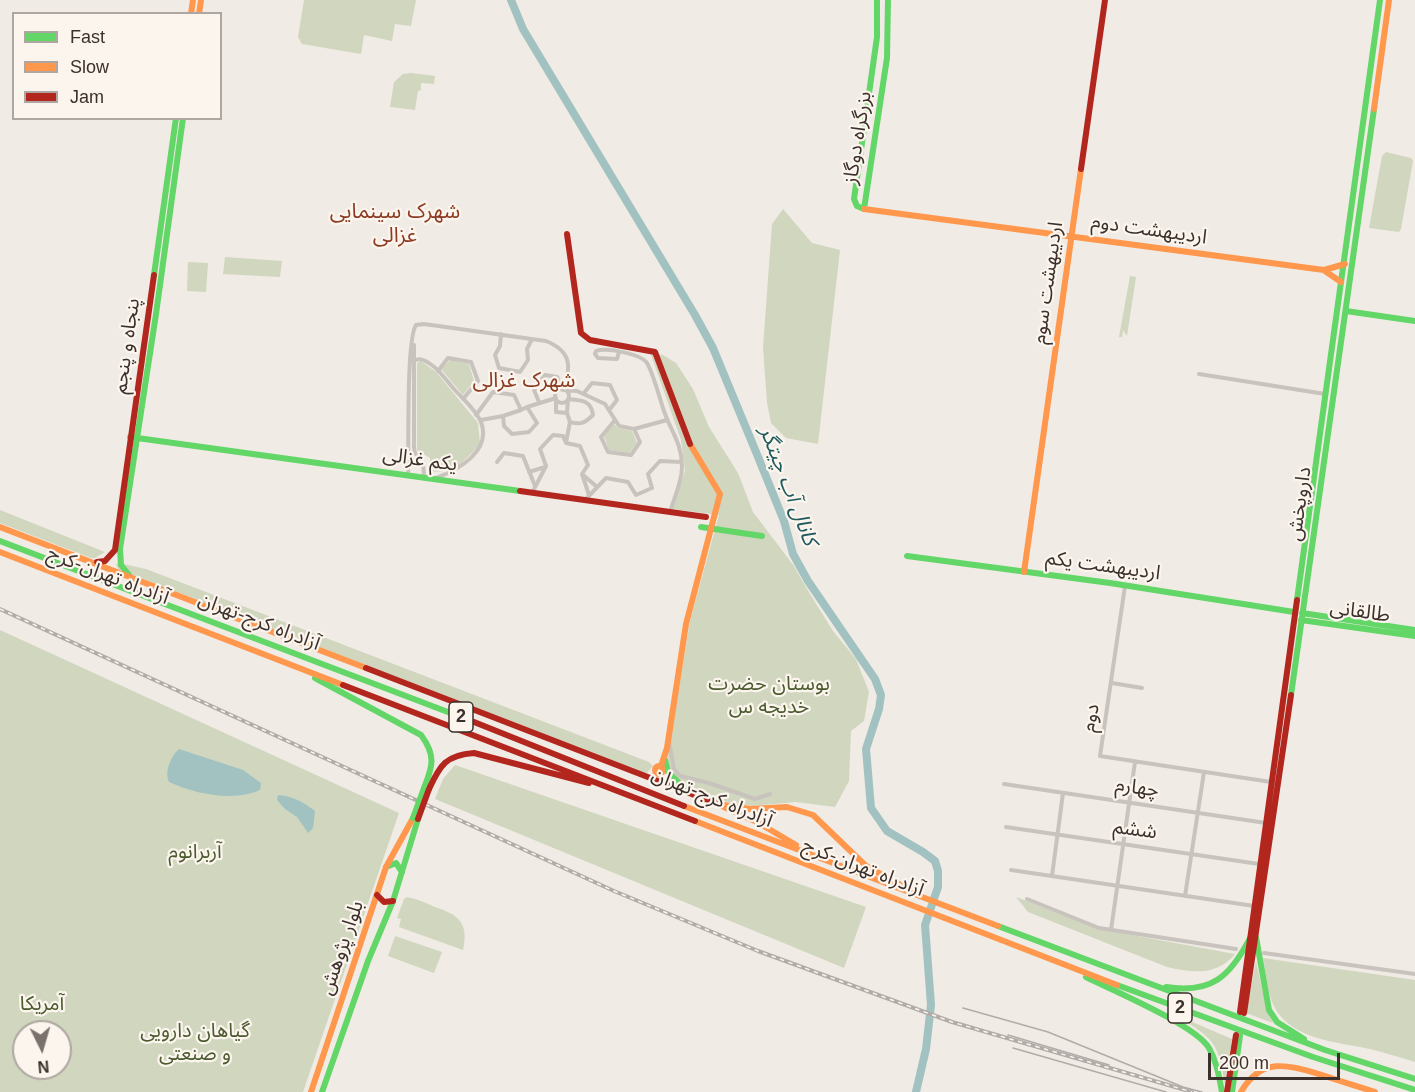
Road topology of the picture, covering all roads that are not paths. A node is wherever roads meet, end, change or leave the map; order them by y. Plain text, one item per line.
1 (875, 0) edge
2 (888, 0) edge
3 (892, 0) edge
4 (1105, 0) edge
5 (1380, 0) edge
6 (1389, 0) edge
7 (889, 23) junction
8 (176, 120) edge
9 (183, 120) edge
10 (864, 209) junction
11 (567, 234) dead end
12 (1072, 236) junction
13 (1344, 264) junction
14 (1352, 267) junction
15 (1324, 270) junction
16 (1341, 282) junction
17 (155, 289) junction
18 (1346, 311) junction
19 (1415, 321) edge
20 (501, 334) junction
21 (532, 339) junction
22 (619, 352) junction
23 (412, 362) junction
24 (438, 370) junction
25 (1199, 374) dead end
26 (563, 390) junction
27 (577, 391) junction
28 (583, 393) junction
29 (1325, 393) junction
30 (556, 398) junction
31 (463, 399) junction
32 (568, 399) junction
33 (539, 402) junction
34 (527, 407) junction
35 (610, 409) junction
36 (521, 410) junction
37 (567, 413) junction
38 (476, 415) junction
39 (503, 416) junction
40 (480, 420) junction
41 (615, 420) junction
42 (667, 420) junction
43 (570, 422) junction
44 (634, 429) junction
45 (412, 431) junction
46 (133, 437) junction
47 (566, 443) junction
48 (420, 457) junction
49 (409, 460) junction
50 (497, 462) dead end
51 (681, 462) junction
52 (546, 466) junction
53 (530, 472) junction
54 (582, 474) junction
55 (408, 476) junction
56 (424, 477) junction
57 (436, 478) junction
58 (597, 487) junction
59 (533, 490) junction
60 (587, 498) junction
61 (670, 512) junction
62 (706, 518) dead end
63 (0, 526) edge
64 (701, 527) dead end
65 (712, 528) junction
66 (762, 536) dead end
67 (0, 541) edge
68 (117, 550) junction
69 (0, 552) edge
70 (907, 556) dead end
71 (92, 562) junction
72 (1024, 572) junction
73 (130, 576) junction
74 (1125, 586) junction
75 (1299, 615) junction
76 (1415, 630) edge
77 (1415, 636) edge
78 (292, 665) junction
79 (1112, 683) junction
80 (1142, 688) dead end
81 (668, 736) junction
82 (1280, 741) junction
83 (1135, 762) junction
84 (663, 763) junction
85 (1204, 772) junction
86 (658, 773) junction
87 (650, 778) junction
88 (1271, 782) junction
89 (662, 783) junction
90 (601, 784) junction
91 (1004, 784) dead end
92 (426, 788) junction
93 (1063, 793) junction
94 (691, 794) junction
95 (770, 794) dead end
96 (1269, 798) junction
97 (1277, 801) junction
98 (713, 802) junction
99 (1130, 802) junction
100 (1198, 813) junction
101 (416, 818) junction
102 (1266, 823) junction
103 (1006, 827) dead end
104 (1058, 834) junction
105 (1124, 843) junction
106 (1191, 853) junction
107 (814, 855) junction
108 (1259, 864) junction
109 (386, 867) junction
110 (1011, 870) dead end
111 (402, 872) junction
112 (1053, 876) junction
113 (1118, 886) junction
114 (377, 895) junction
115 (921, 896) junction
116 (1185, 896) junction
117 (1027, 899) dead end
118 (393, 901) junction
119 (1254, 906) junction
120 (1111, 930) junction
121 (1253, 937) junction
122 (1236, 949) dead end
123 (1264, 953) dead end
124 (1063, 964) junction
125 (1415, 974) edge
126 (1146, 982) junction
127 (1242, 1012) dead end
128 (1325, 1050) junction
129 (1415, 1079) edge
130 (1415, 1090) edge
131 (311, 1092) edge
132 (322, 1092) edge
133 (1222, 1092) edge
134 (1227, 1092) edge
135 (1232, 1092) edge
136 (1241, 1092) edge
137 (1375, 1092) edge

1 - 10 main road, بزرگراه دوگاز
2 - 7 main road, بزرگراه دوگاز
3 - 7 main road
4 - 12 main road, اردیبهشت سوم
5 - 13 main road, داروپخش
6 - 14 main road, داروپخش
7 - 10 main road, بزرگراه دوگاز
8 - 17 main road, پنجاه و پنجم
9 - 17 main road, پنجاه و پنجم
10 - 12 main road, اردیبهشت دوم
11 - 65 main road
12 - 15 main road, اردیبهشت دوم
12 - 72 main road, اردیبهشت سوم
13 - 14 main road
13 - 15 main road, اردیبهشت دوم
13 - 16 main road, داروپخش
14 - 18 main road, داروپخش
15 - 16 main road, اردیبهشت دوم
16 - 29 main road, داروپخش
17 - 46 main road, پنجاه و پنجم
18 - 19 main road
18 - 75 main road, داروپخش
20 - 21 street
20 - 21 street
20 - 23 street
21 - 26 street
22 - 22 street
22 - 42 street
23 - 24 street
23 - 45 street
24 - 31 street
24 - 31 street
25 - 29 street
26 - 27 street
26 - 30 street
26 - 32 street
26 - 33 street
27 - 28 street
27 - 32 street
28 - 35 street
28 - 35 street
29 - 75 main road, داروپخش
30 - 32 street
30 - 33 street
30 - 37 street
31 - 38 street
32 - 37 street
32 - 43 street
33 - 34 street
34 - 36 street
34 - 39 street
35 - 41 street
36 - 38 street
36 - 39 street
37 - 43 street
38 - 40 street
39 - 40 street
40 - 57 street
41 - 44 street
41 - 44 street
42 - 44 street
42 - 51 street
43 - 47 street
45 - 48 street
45 - 49 street
46 - 55 main road, یکم غزالی
46 - 68 main road, پنجاه و پنجم
47 - 52 street
47 - 54 street
48 - 49 street
48 - 56 street
49 - 55 street
50 - 53 street
51 - 58 street
51 - 61 street
52 - 53 street
52 - 59 street
53 - 59 street
54 - 58 street
54 - 60 street
55 - 56 main road, یکم غزالی
56 - 57 main road, یکم غزالی
57 - 59 main road, یکم غزالی
58 - 60 street
59 - 60 main road, یکم غزالی
60 - 61 main road, یکم غزالی
61 - 62 main road, یکم غزالی
63 - 71 main road
64 - 65 main road
65 - 66 main road
65 - 81 main road
67 - 107 main road, آزادراه کرج-تهران / 2
68 - 71 main road
68 - 73 main road
69 - 78 main road, آزادراه تهران-کرج / 2
70 - 72 main road, اردیبهشت یکم
71 - 73 main road
72 - 74 main road, اردیبهشت یکم
73 - 87 main road
74 - 75 main road, اردیبهشت یکم
74 - 79 street, دوم
75 - 76 main road, طالقانی
75 - 77 main road, طالقانی
75 - 82 main road, داروپخش
78 - 90 main road, آزادراه تهران-کرج / 2
78 - 92 main road
79 - 80 street
79 - 83 street, دوم
81 - 84 main road
81 - 95 street
82 - 88 main road, داروپخش
82 - 97 main road, داروپخش
83 - 85 street, دوم
83 - 99 street
84 - 86 main road
84 - 94 main road
85 - 88 street, دوم
85 - 100 street
86 - 87 main road
86 - 89 main road
87 - 89 main road
88 - 96 main road, داروپخش
89 - 94 main road
90 - 92 main road
90 - 124 main road, آزادراه تهران-کرج / 2
91 - 93 street, چهارم
92 - 101 main road, bridge
93 - 99 street, چهارم
93 - 104 street
94 - 98 main road
96 - 97 main road
96 - 102 main road, داروپخش
97 - 121 main road, داروپخش
98 - 107 main road
98 - 115 main road
99 - 100 street, چهارم
99 - 105 street
100 - 102 street, چهارم
100 - 106 street
101 - 109 main road, بلوار پژوهش
101 - 111 main road, بلوار پژوهش
102 - 108 main road, داروپخش
103 - 104 street, ششم
104 - 105 street, ششم
104 - 112 street
105 - 106 street, ششم
105 - 113 street
106 - 108 street, ششم
106 - 116 street
107 - 115 main road, آزادراه کرج-تهران / 2
108 - 119 main road, داروپخش
109 - 111 main road
109 - 114 main road, بلوار پژوهش
110 - 112 street
111 - 118 main road, بلوار پژوهش
112 - 113 street
113 - 116 street
113 - 120 street
114 - 118 main road
114 - 131 main road, بلوار پژوهش
115 - 126 main road, آزادراه کرج-تهران / 2
116 - 119 street
117 - 120 street
118 - 132 main road, بلوار پژوهش
119 - 121 main road, داروپخش
120 - 122 street
121 - 126 main road
121 - 127 main road, داروپخش
121 - 128 main road
123 - 125 street
124 - 130 main road, آزادراه تهران-کرج / 2
124 - 133 main road
126 - 128 main road, آزادراه کرج-تهران / 2
128 - 129 main road, آزادراه کرج-تهران / 2
134 - 135 main road
136 - 137 main road

